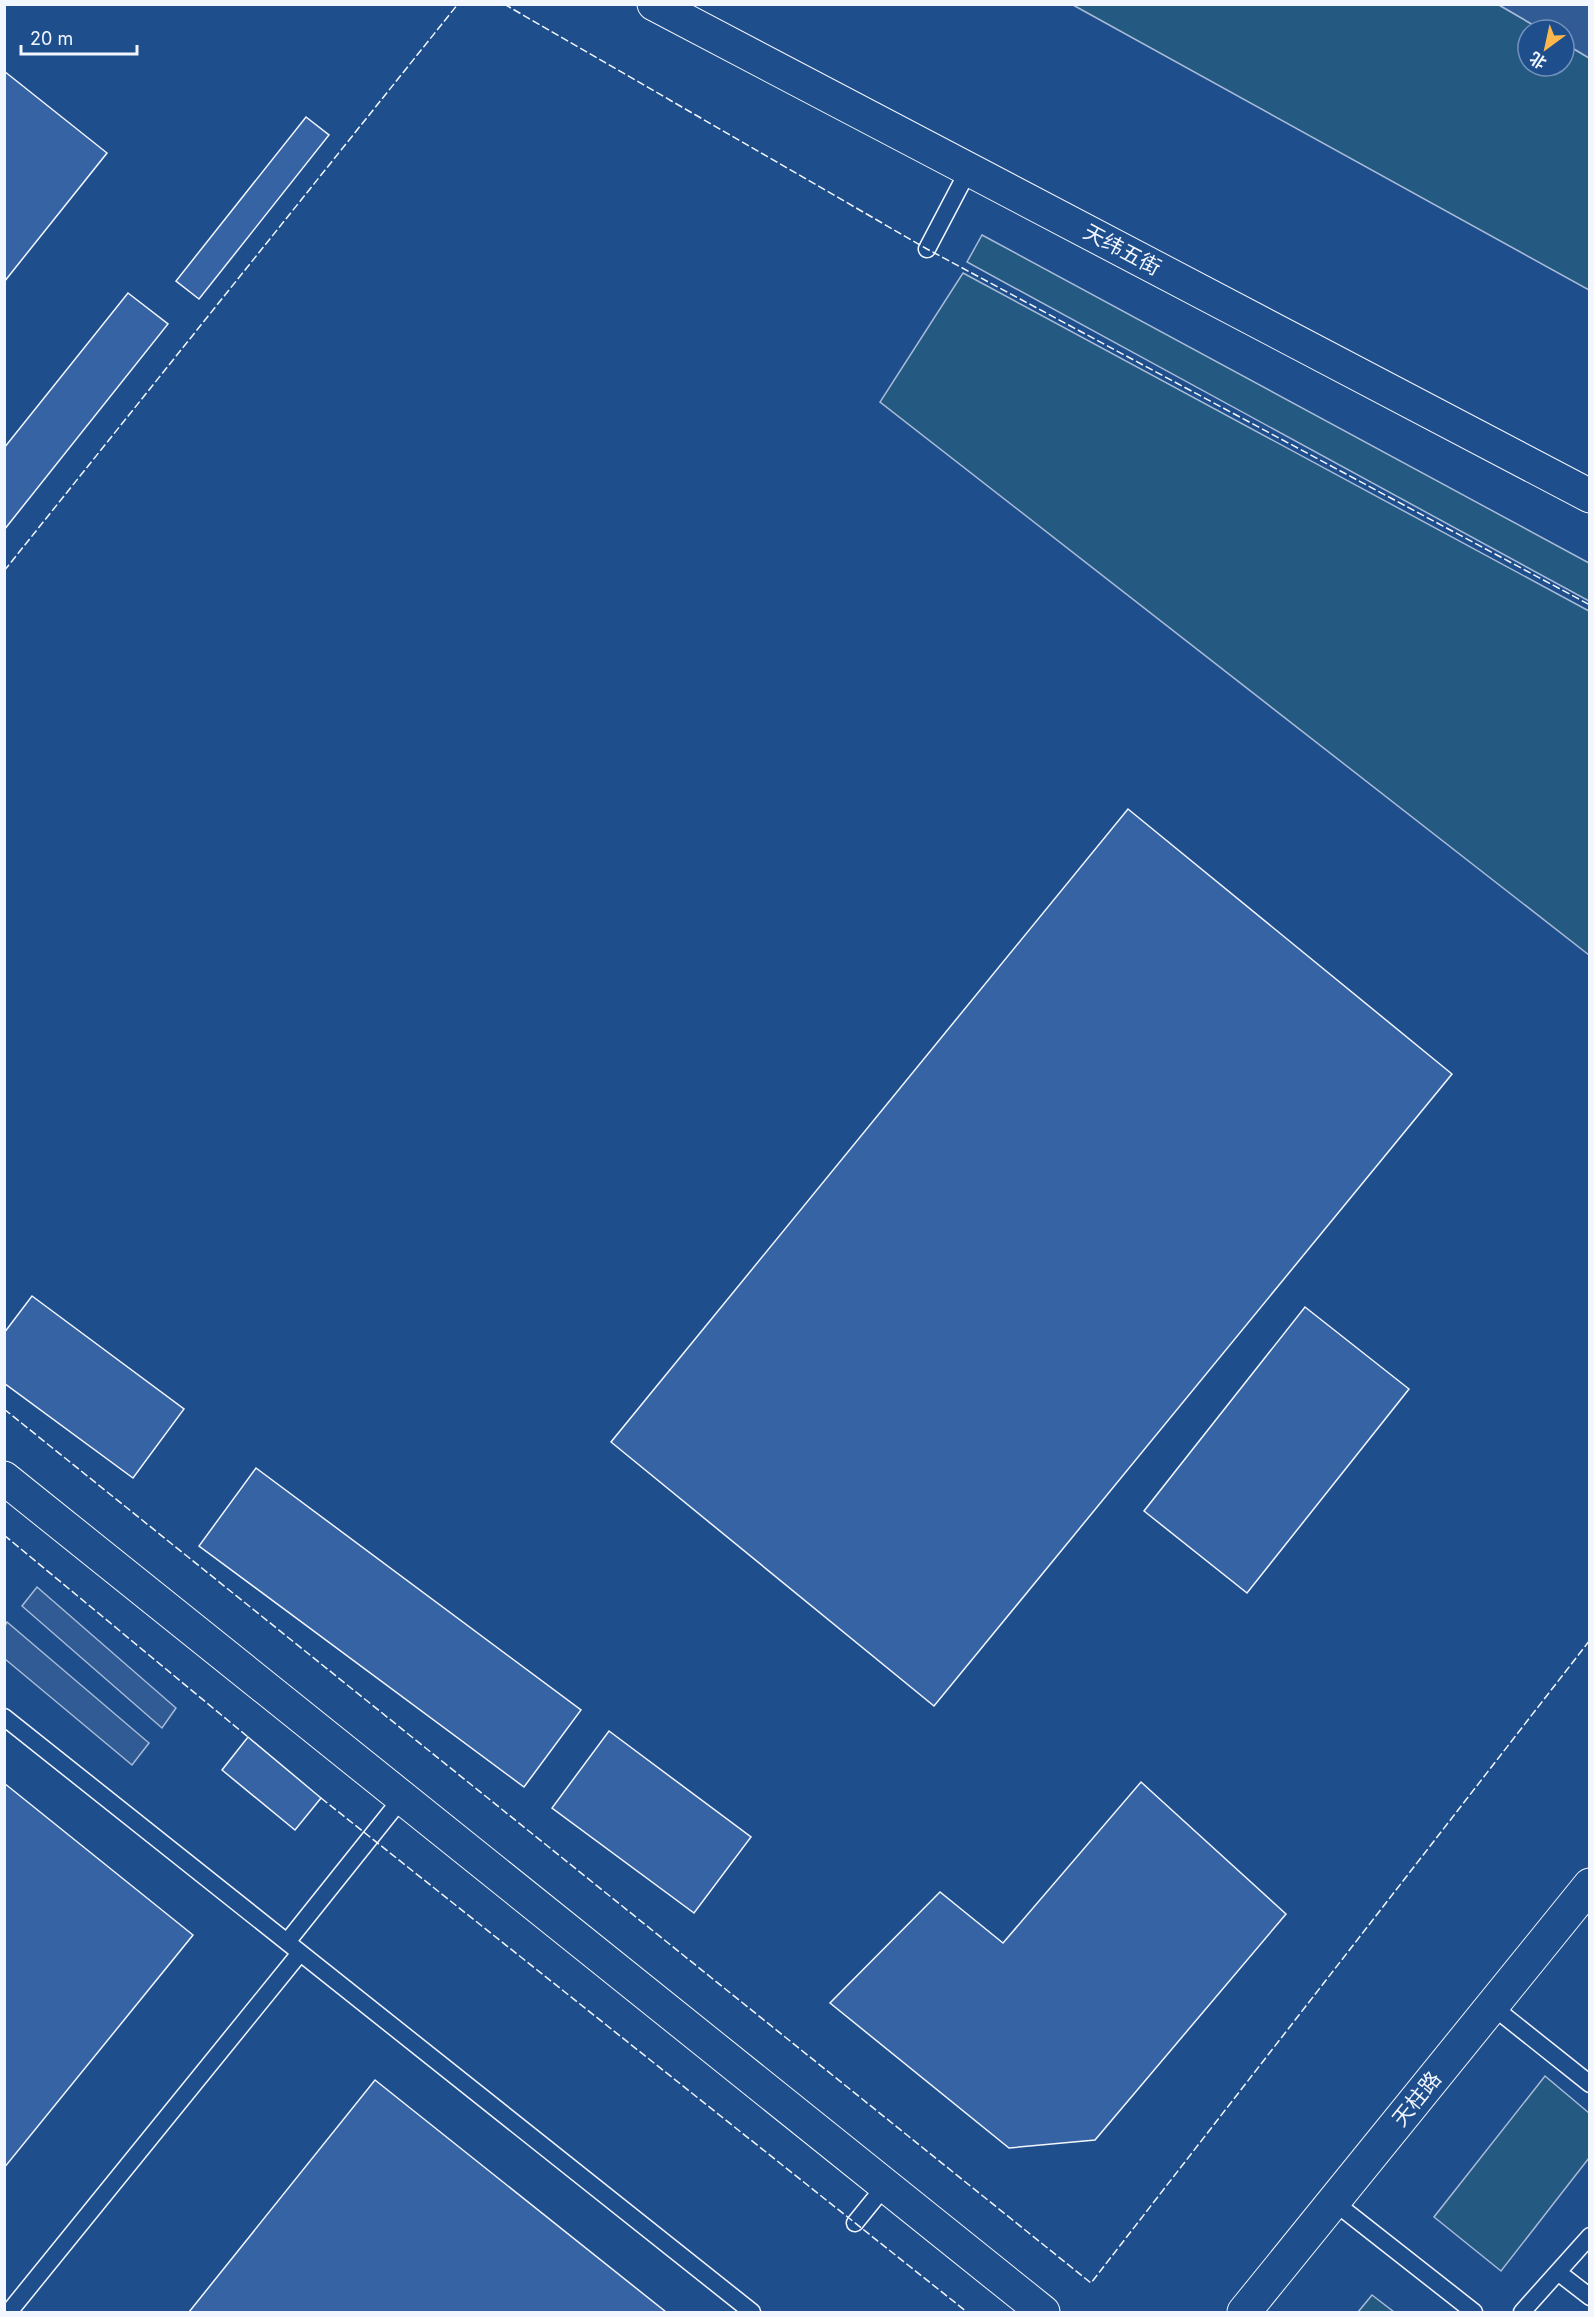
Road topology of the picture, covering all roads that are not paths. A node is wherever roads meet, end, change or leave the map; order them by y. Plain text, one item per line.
1 (654, 4) edge
2 (969, 169) junction
3 (927, 249) dead end
4 (1590, 496) edge
5 (4, 1478) edge
6 (4, 1717) edge
7 (402, 1798) junction
8 (1590, 1885) edge
9 (286, 1942) junction
10 (300, 1953) junction
11 (1492, 2006) junction
12 (1590, 2084) edge
13 (885, 2186) junction
14 (1334, 2202) junction
15 (855, 2223) dead end
16 (1590, 2236) edge
17 (1559, 2273) junction
18 (1590, 2297) edge
19 (9, 2313) edge
20 (752, 2313) edge
21 (1043, 2313) edge
22 (1244, 2313) edge
23 (1474, 2313) edge
24 (1522, 2313) edge

1 - 2 street, 天纬五街
2 - 3 lane
2 - 4 street, 天纬五街
5 - 7 street
6 - 9 lane
7 - 9 lane
7 - 13 street
8 - 11 street, 天柱路
9 - 10 lane
10 - 19 lane
10 - 20 lane
11 - 12 lane
11 - 14 street, 天柱路
13 - 15 lane
13 - 21 street
14 - 22 street, 天柱路
14 - 23 lane
16 - 17 lane
17 - 18 lane
17 - 24 lane

